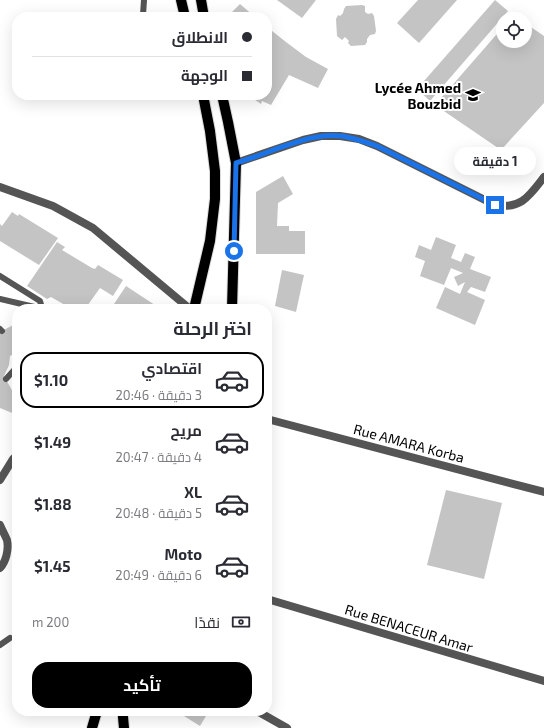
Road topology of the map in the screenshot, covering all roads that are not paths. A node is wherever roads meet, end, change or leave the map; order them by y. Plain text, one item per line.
1 (144, 0) edge
2 (181, 0) edge
3 (201, 0) edge
4 (143, 12) edge
5 (184, 12) edge
6 (203, 12) edge
7 (204, 100) edge
8 (223, 100) edge
9 (236, 163) junction
10 (544, 177) edge
11 (0, 187) edge
12 (0, 276) edge
13 (0, 299) edge
14 (22, 304) edge
15 (41, 304) edge
16 (184, 304) edge
17 (195, 304) edge
18 (232, 304) edge
19 (12, 373) edge
20 (6, 379) dead end
21 (272, 420) edge
22 (12, 461) edge
23 (0, 480) edge
24 (544, 492) edge
25 (0, 525) edge
26 (0, 568) edge
27 (272, 600) edge
28 (10, 638) dead end
29 (0, 645) edge
30 (544, 681) edge
31 (96, 716) edge
32 (123, 716) edge
33 (266, 716) edge
34 (92, 728) edge
35 (124, 728) edge
36 (287, 728) edge

1 - 4 lane
2 - 5 main road
3 - 6 main road
7 - 17 main road
8 - 9 main road
9 - 10 street
9 - 18 main road
11 - 16 street
12 - 15 lane
13 - 14 lane
19 - 20 lane
21 - 24 street, Rue AMARA Korba
22 - 23 street
25 - 26 street
27 - 30 street, Rue BENACEUR Amar
28 - 29 lane
31 - 34 main road
32 - 35 main road
33 - 36 street

